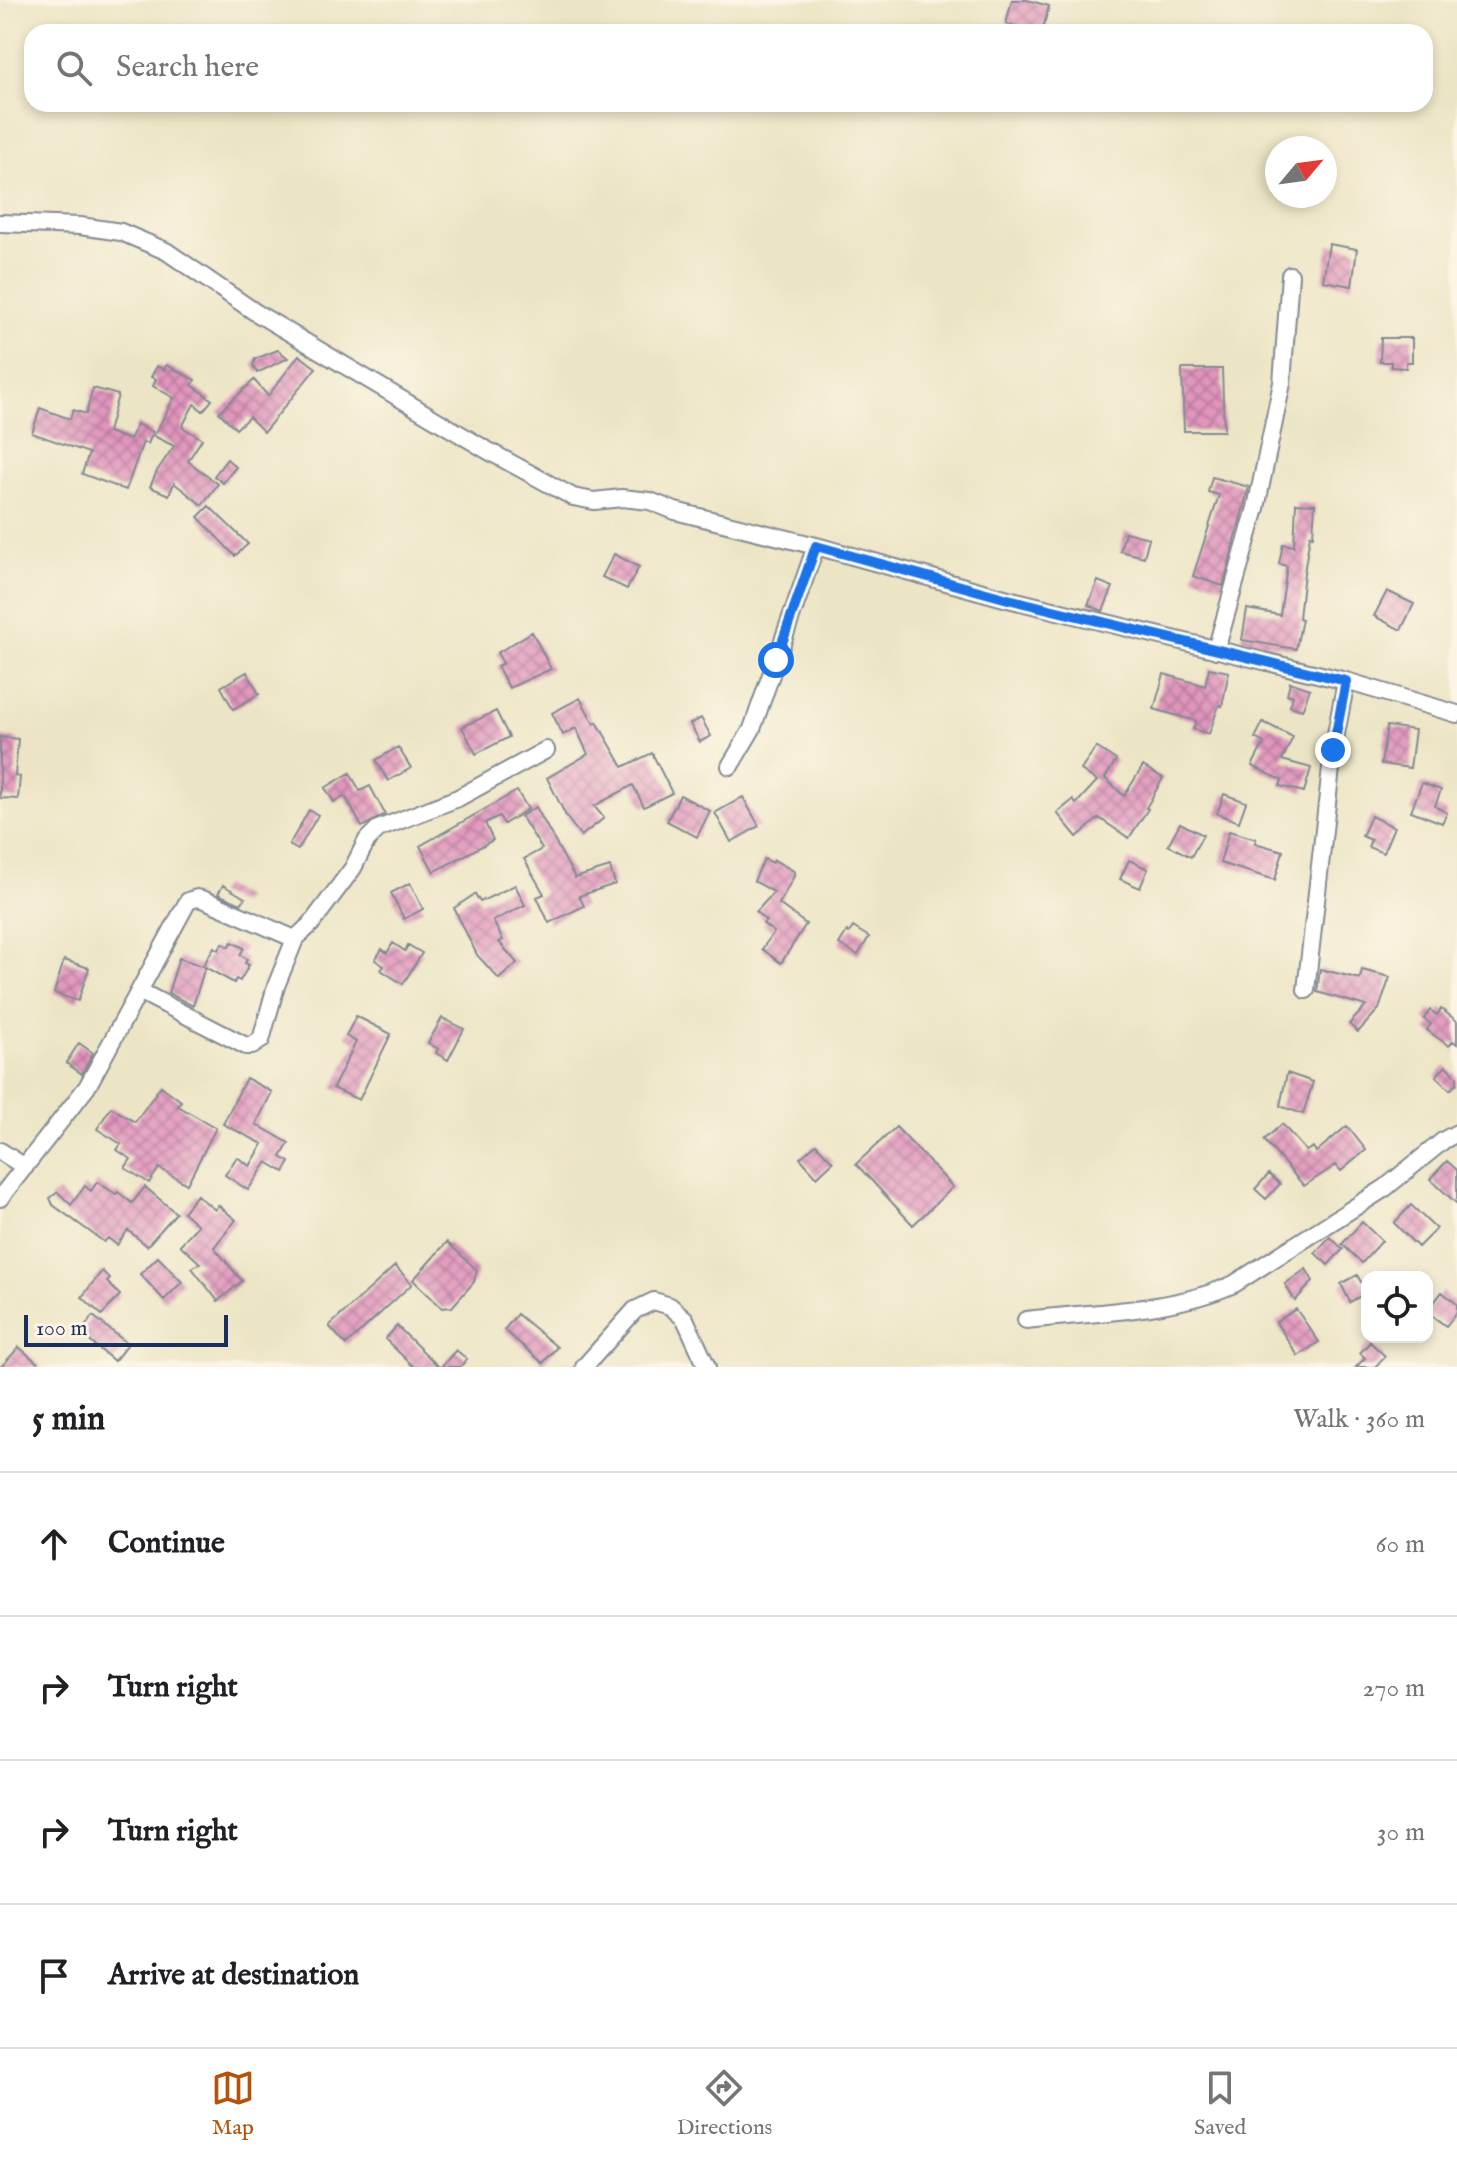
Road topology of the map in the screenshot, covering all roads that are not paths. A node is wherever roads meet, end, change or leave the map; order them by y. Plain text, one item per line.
1 (0, 223) edge
2 (1290, 275) dead end
3 (816, 546) junction
4 (1216, 650) junction
5 (1346, 681) junction
6 (1457, 714) edge
7 (546, 750) dead end
8 (730, 766) dead end
9 (295, 939) junction
10 (1306, 990) dead end
11 (139, 991) junction
12 (1457, 1133) edge
13 (0, 1151) edge
14 (25, 1167) junction
15 (0, 1198) edge
16 (1026, 1320) dead end
17 (584, 1367) edge
18 (707, 1367) edge

1 - 3 street
2 - 4 street
3 - 4 street
3 - 8 street
4 - 5 street
5 - 6 street
5 - 10 street
7 - 9 street
9 - 11 street
9 - 11 street
11 - 14 street
12 - 16 street
13 - 14 street
14 - 15 street
17 - 18 street

